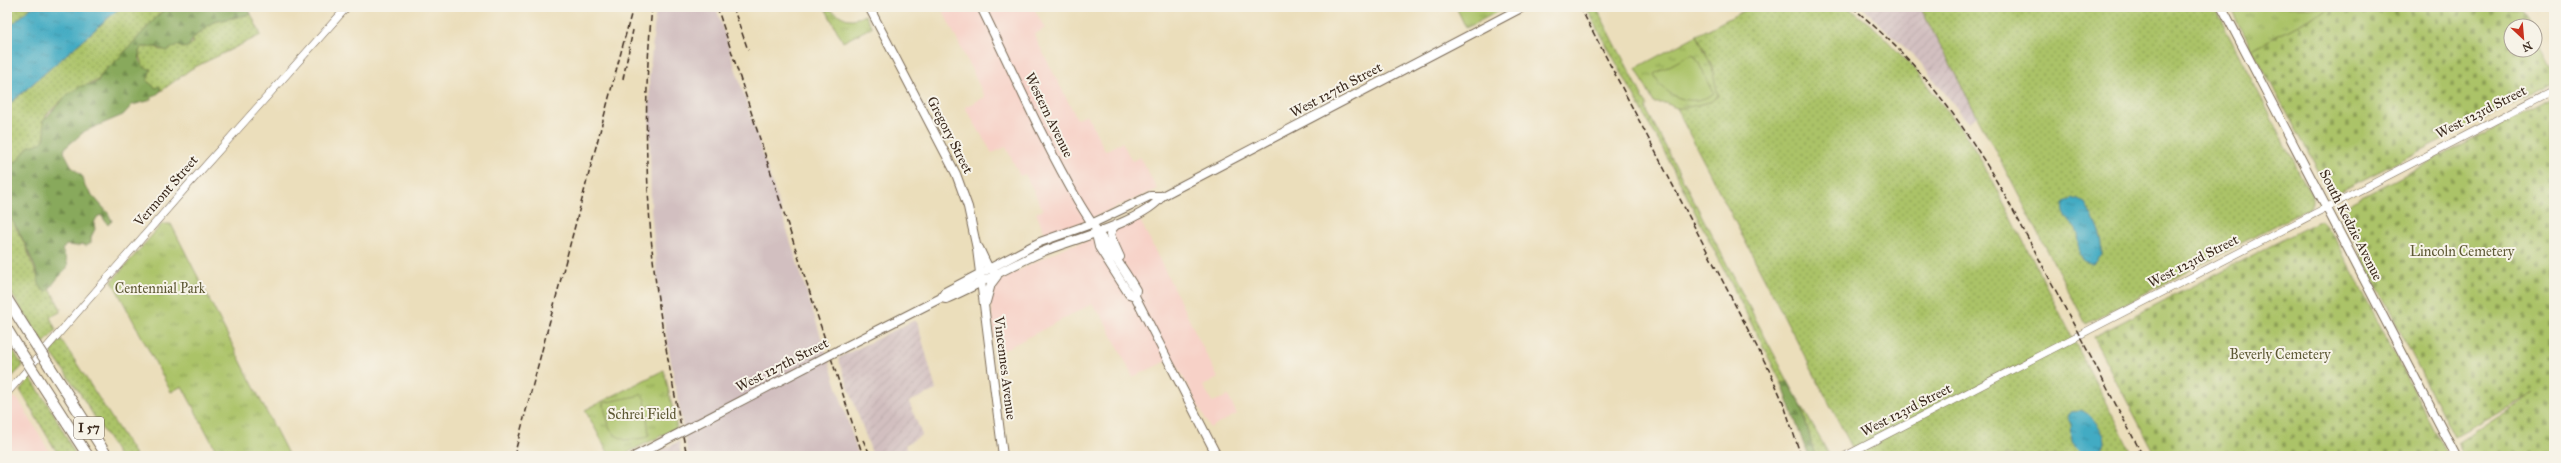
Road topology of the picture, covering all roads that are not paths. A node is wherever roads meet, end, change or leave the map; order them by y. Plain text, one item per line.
1 (347, 7) edge
2 (869, 7) edge
3 (981, 7) edge
4 (1523, 7) edge
5 (2222, 7) edge
6 (2554, 90) edge
7 (1162, 196) junction
8 (2327, 206) junction
9 (1120, 222) junction
10 (1092, 224) junction
11 (1096, 233) junction
12 (974, 238) junction
13 (991, 269) junction
14 (1124, 269) junction
15 (980, 274) junction
16 (999, 274) junction
17 (982, 283) junction
18 (1134, 296) junction
19 (941, 298) junction
20 (7, 299) edge
21 (985, 309) junction
22 (7, 330) edge
23 (7, 393) edge
24 (72, 400) junction
25 (73, 432) junction
26 (83, 456) edge
27 (88, 456) edge
28 (107, 456) edge
29 (111, 456) edge
30 (635, 456) edge
31 (1003, 456) edge
32 (1217, 456) edge
33 (1845, 456) edge
34 (2456, 456) edge

1 - 23 street, Vermont Street
2 - 12 main road, Gregory Street
3 - 10 main road, Western Avenue
4 - 7 main road, West 127th Street
5 - 8 main road, South Kedzie Avenue
6 - 8 street, West 123rd Street
7 - 9 main road, West 127th Street
7 - 10 main road, West 127th Street
8 - 33 street, West 123rd Street
8 - 34 main road, South Kedzie Avenue
9 - 11 main road, West 127th Street
9 - 14 main road
10 - 11 main road, Western Avenue
10 - 13 main road, West 127th Street
11 - 14 main road, Western Avenue
11 - 16 main road, West 127th Street
11 - 18 main road, Western Avenue
12 - 13 main road
12 - 15 main road, Gregory Street
13 - 15 main road, West 127th Street
13 - 16 main road
14 - 18 main road, Western Avenue
15 - 17 main road, Gregory Street
15 - 19 main road, West 127th Street
16 - 17 main road, West 127th Street
16 - 21 main road
17 - 19 main road, West 127th Street
17 - 21 main road, Vincennes Avenue
18 - 32 main road, Western Avenue
19 - 30 main road, West 127th Street, bridge
20 - 24 highway, I 57, bridge
21 - 31 main road, Vincennes Avenue
22 - 25 highway, I 57, bridge
24 - 28 highway, I 57
24 - 29 highway
25 - 26 highway
25 - 27 highway, I 57

